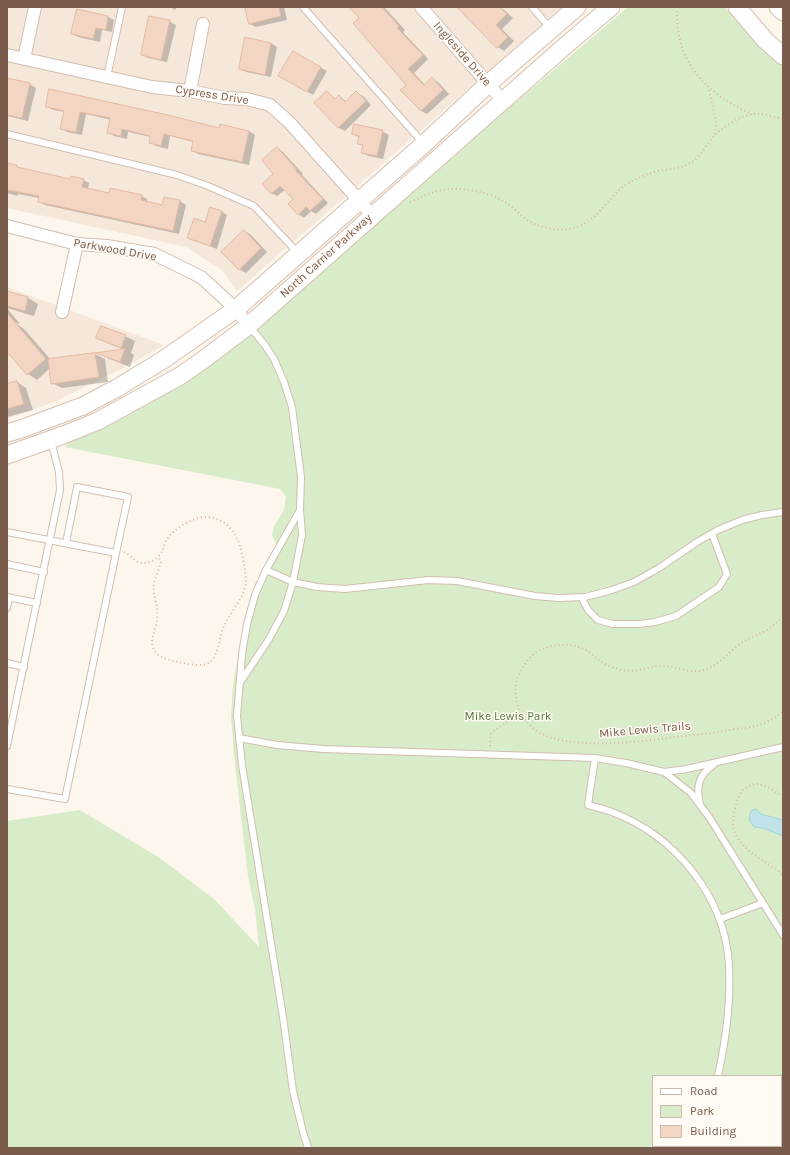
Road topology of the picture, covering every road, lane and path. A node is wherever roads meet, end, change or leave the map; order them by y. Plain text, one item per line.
1 (35, 7) edge
2 (122, 7) edge
3 (303, 7) edge
4 (421, 7) edge
5 (532, 7) edge
6 (577, 7) edge
7 (612, 7) edge
8 (677, 7) edge
9 (737, 7) edge
10 (778, 7) edge
11 (783, 12) edge
12 (203, 24) dead end
13 (551, 29) junction
14 (7, 55) edge
15 (783, 56) edge
16 (24, 59) junction
17 (107, 77) junction
18 (488, 84) junction
19 (709, 89) junction
20 (190, 91) junction
21 (503, 101) junction
22 (753, 114) junction
23 (783, 119) edge
24 (7, 134) edge
25 (715, 135) junction
26 (424, 144) junction
27 (359, 201) junction
28 (408, 204) dead end
29 (372, 215) junction
30 (7, 226) edge
31 (77, 244) junction
32 (299, 254) junction
33 (236, 309) junction
34 (62, 312) dead end
35 (248, 326) junction
36 (45, 420) junction
37 (7, 432) edge
38 (50, 440) junction
39 (7, 455) edge
40 (300, 510) junction
41 (783, 512) edge
42 (7, 532) edge
43 (712, 534) junction
44 (50, 540) junction
45 (66, 543) junction
46 (116, 551) junction
47 (158, 556) junction
48 (7, 564) edge
49 (266, 570) junction
50 (44, 572) junction
51 (293, 582) junction
52 (8, 597) edge
53 (582, 598) junction
54 (37, 603) junction
55 (7, 608) edge
56 (783, 617) edge
57 (7, 663) edge
58 (24, 667) junction
59 (241, 683) junction
60 (783, 712) edge
61 (520, 713) junction
62 (8, 733) edge
63 (239, 738) junction
64 (7, 746) edge
65 (783, 747) edge
66 (490, 755) junction
67 (595, 758) junction
68 (716, 763) junction
69 (664, 772) junction
70 (7, 789) edge
71 (783, 796) edge
72 (700, 806) junction
73 (783, 875) edge
74 (763, 903) junction
75 (720, 919) junction
76 (783, 935) edge
77 (718, 1075) edge
78 (308, 1148) edge

1 - 16 street
2 - 17 lane
3 - 26 lane
4 - 18 street, Ingleside Drive
5 - 13 lane
6 - 13 main road, North Carrier Parkway
7 - 21 main road, North Carrier Parkway
8 - 19 path
9 - 15 main road
10 - 11 main road
12 - 20 street
13 - 18 main road, North Carrier Parkway
14 - 16 street, Cypress Drive
16 - 17 street, Cypress Drive
17 - 20 street, Cypress Drive
18 - 21 street, Ingleside Drive
18 - 26 main road, North Carrier Parkway
19 - 22 path
19 - 25 path
20 - 27 street, Cypress Drive
21 - 29 main road, North Carrier Parkway
22 - 23 path
22 - 25 path
24 - 32 lane
25 - 28 path
26 - 27 main road, North Carrier Parkway
27 - 29 street, Cypress Drive
27 - 32 main road, North Carrier Parkway
29 - 35 main road, North Carrier Parkway
30 - 31 street, Parkwood Drive
31 - 33 street, Parkwood Drive
31 - 34 street
32 - 33 main road, North Carrier Parkway
33 - 35 street, Parkwood Drive
33 - 36 main road, North Carrier Parkway
35 - 38 main road, North Carrier Parkway
35 - 40 lane
36 - 37 main road, North Carrier Parkway
36 - 38 main road
38 - 39 main road, North Carrier Parkway
38 - 44 lane
40 - 49 lane
40 - 51 lane
41 - 43 lane
42 - 44 lane
43 - 53 lane
43 - 53 lane
44 - 45 lane
44 - 50 lane
45 - 46 lane
45 - 46 lane
46 - 47 path
46 - 70 lane
47 - 47 path
48 - 50 lane
49 - 51 lane
49 - 59 lane
50 - 54 lane
51 - 53 lane
51 - 59 lane
52 - 54 lane
52 - 55 lane
54 - 58 lane
56 - 61 path, Mike Lewis Trails
57 - 58 lane
58 - 62 lane
59 - 63 lane
60 - 61 path, Mike Lewis Trails
61 - 66 path
62 - 64 lane
63 - 66 lane
63 - 78 lane
65 - 68 lane
66 - 67 lane
67 - 69 lane
67 - 75 lane
68 - 69 lane
68 - 72 lane
69 - 72 lane
71 - 73 path
72 - 74 lane
74 - 75 lane
74 - 76 lane
75 - 77 lane

